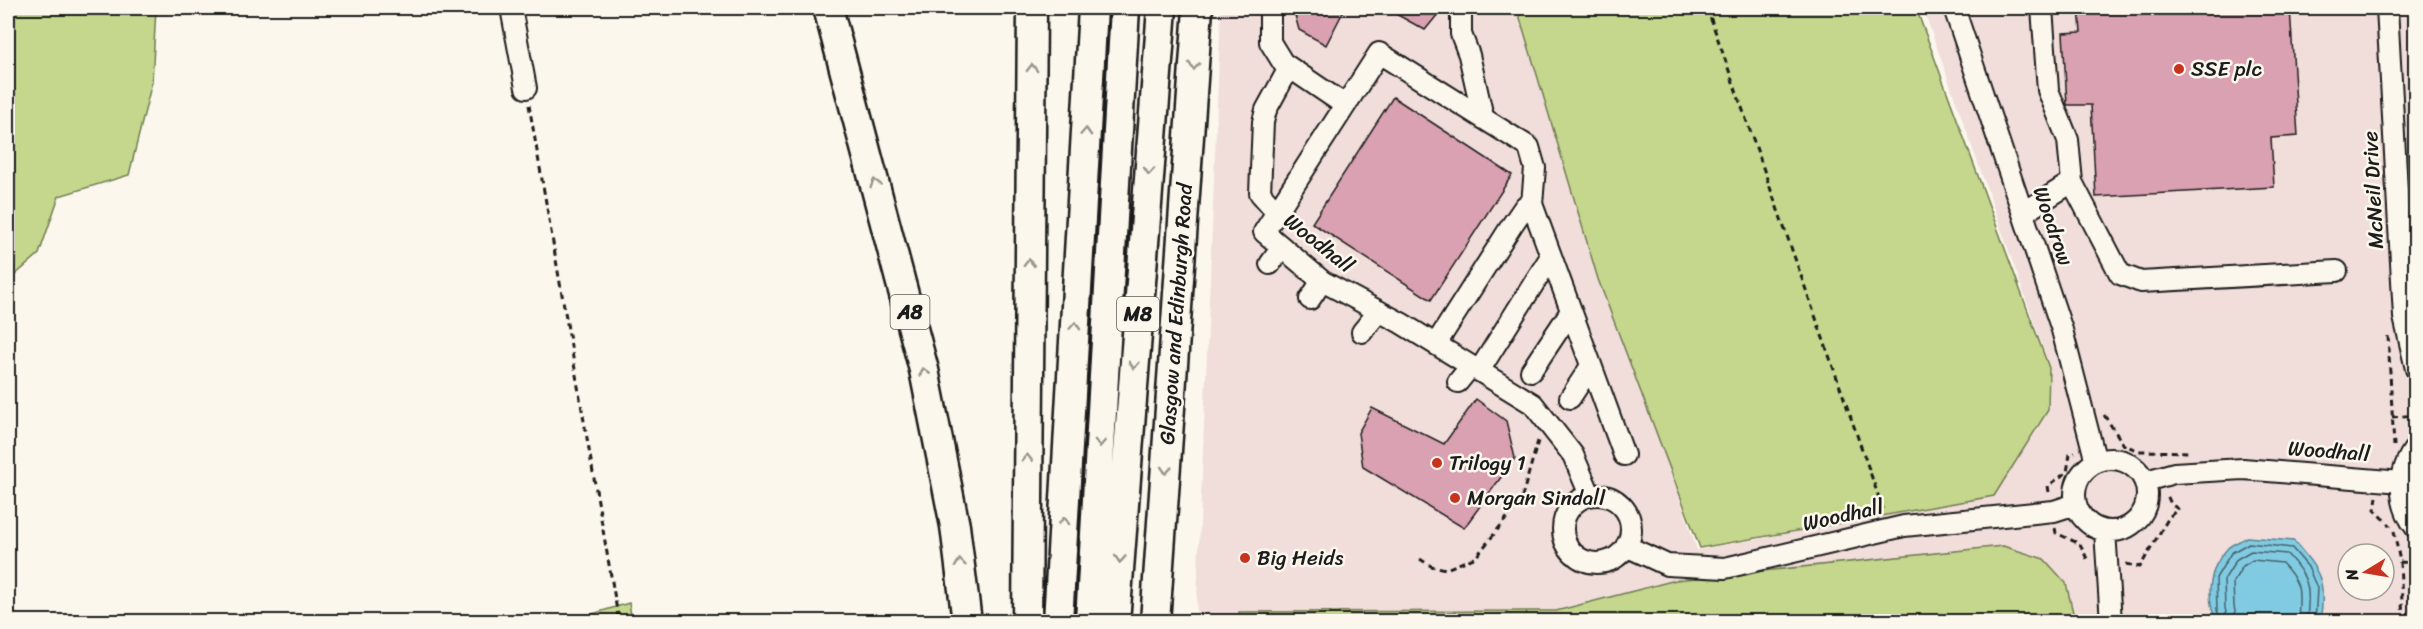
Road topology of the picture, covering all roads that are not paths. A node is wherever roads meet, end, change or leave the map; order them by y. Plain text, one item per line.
1 (511, 8) edge
2 (828, 8) edge
3 (1032, 8) edge
4 (1093, 8) edge
5 (1125, 8) edge
6 (1144, 8) edge
7 (1162, 8) edge
8 (1198, 8) edge
9 (1270, 8) edge
10 (1461, 8) edge
11 (1953, 8) edge
12 (2042, 8) edge
13 (2388, 9) edge
14 (1290, 68) junction
15 (526, 88) road end
16 (1345, 105) junction
17 (1483, 117) junction
18 (2072, 182) junction
19 (1532, 204) junction
20 (1277, 212) junction
21 (2023, 213) junction
22 (1282, 247) junction
23 (1551, 256) junction
24 (1270, 264) dead end
25 (2337, 271) dead end
26 (1322, 281) junction
27 (1107, 298) junction
28 (1310, 299) dead end
29 (1379, 311) junction
30 (1571, 311) junction
31 (1362, 332) dead end
32 (1436, 344) junction
33 (1591, 366) junction
34 (1475, 369) junction
35 (2415, 369) edge
36 (1531, 371) dead end
37 (1458, 382) dead end
38 (1570, 398) dead end
39 (2415, 447) edge
40 (1624, 455) dead end
41 (2096, 462) junction
42 (2152, 479) junction
43 (2402, 482) junction
44 (1590, 495) junction
45 (2076, 504) junction
46 (2415, 528) edge
47 (2105, 531) junction
48 (1626, 546) junction
49 (967, 621) edge
50 (1027, 621) edge
51 (1058, 621) edge
52 (1090, 621) edge
53 (1115, 621) edge
54 (1155, 621) edge
55 (2111, 621) edge

1 - 15 street
49 -> 2 highway, A8
50 -> 3 highway
51 -> 4 highway
5 - 27 highway, M8
6 - 27 highway
7 -> 53 highway, M8
8 -> 54 highway, Glasgow and Edinburgh Road
9 - 14 street
10 - 17 street
11 - 21 street, Woodrow
12 - 18 street
13 - 35 street, McNeil Drive
14 - 16 street
14 - 20 street
16 - 17 street, Woodhall
16 - 20 street, Woodhall
17 - 19 street, Woodhall
18 - 21 street
18 - 25 street
19 - 23 street
19 - 32 street
20 - 22 street, Woodhall
21 - 41 street, Woodrow
22 - 24 street
22 - 26 street, Woodhall
23 - 30 street
23 - 34 street
26 - 28 street
26 - 29 street, Woodhall
27 -> 52 highway, M8
29 - 31 street
29 - 32 street, Woodhall
30 - 33 street
30 - 36 street
32 - 34 street, Woodhall
33 - 38 street
33 - 40 street
34 - 37 street
34 - 44 street, Woodhall
39 - 43 street
41 - 42 street
41 - 45 street
42 - 43 street, Woodhall
42 - 47 street
43 - 46 street
44 - 48 street
44 - 48 street
45 - 47 street
45 - 48 street, Woodhall
47 - 55 street

